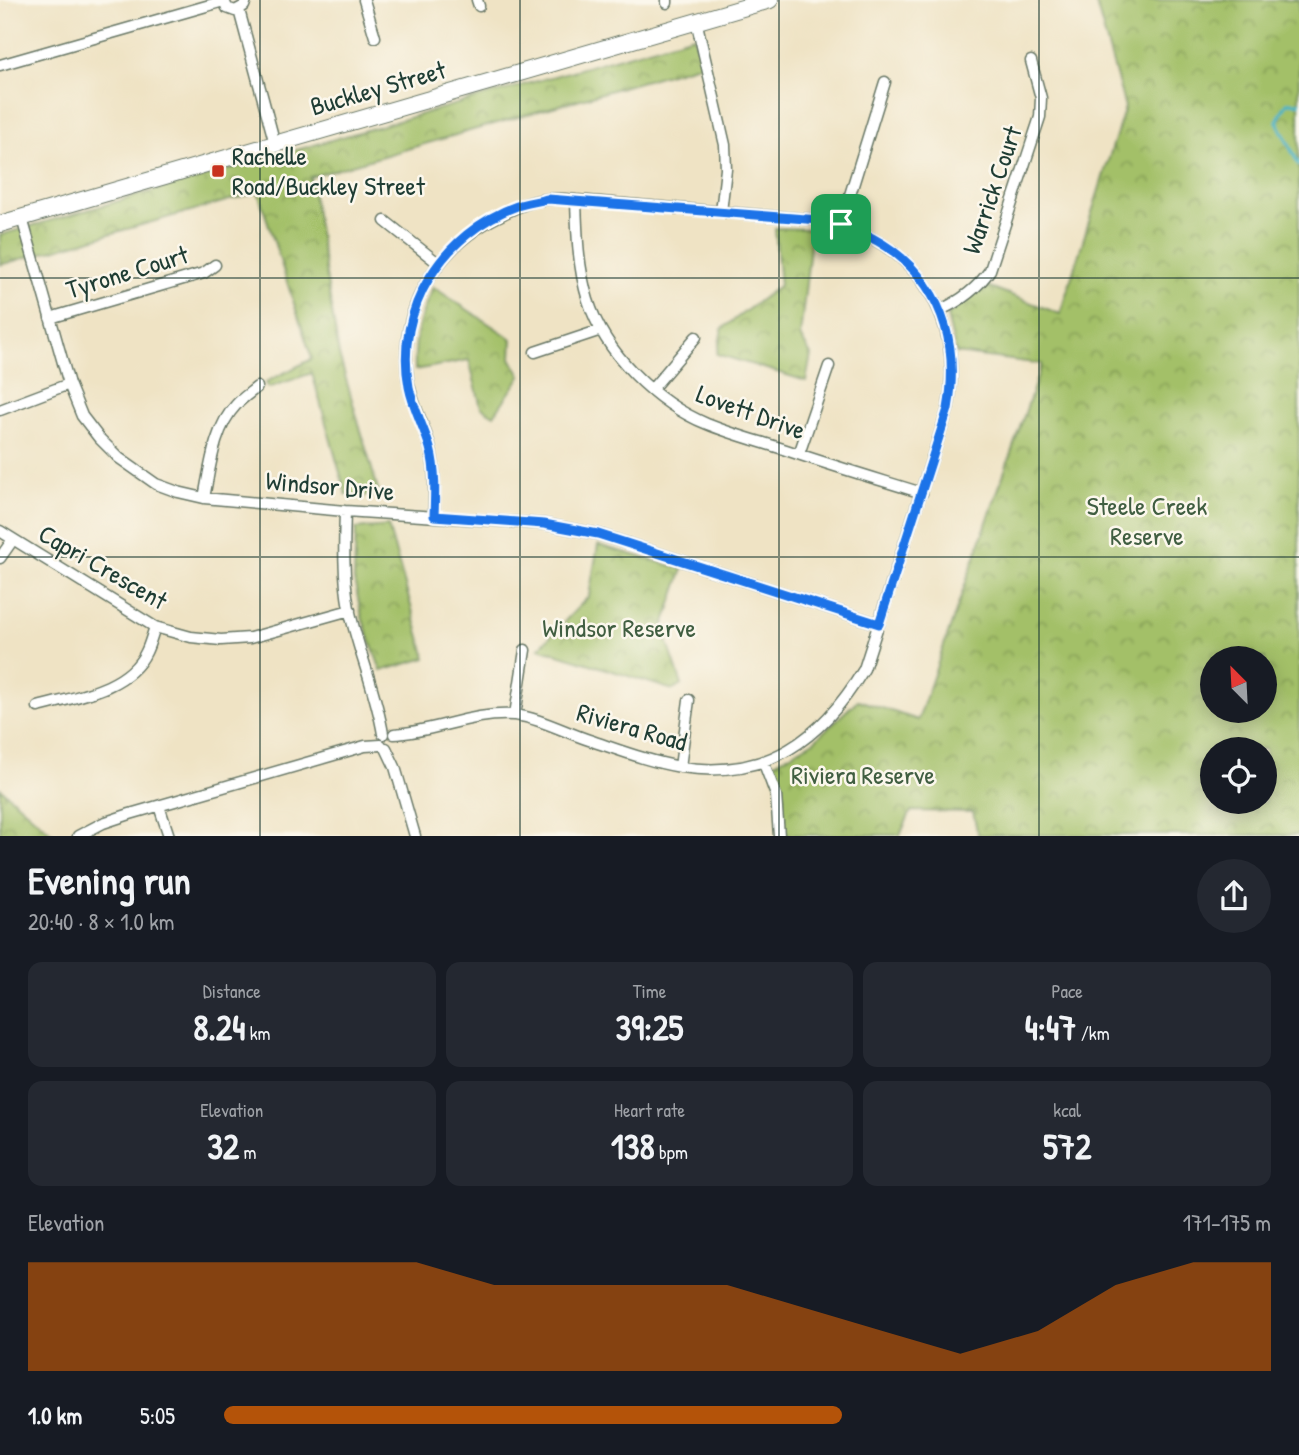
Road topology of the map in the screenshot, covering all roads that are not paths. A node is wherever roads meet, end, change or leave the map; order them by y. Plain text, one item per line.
1 (364, 0) edge
2 (770, 0) edge
3 (224, 1) edge
4 (245, 3) edge
5 (696, 20) junction
6 (375, 37) dead end
7 (1031, 61) dead end
8 (0, 65) edge
9 (885, 82) dead end
10 (275, 144) junction
11 (576, 200) junction
12 (721, 212) junction
13 (22, 218) junction
14 (385, 221) dead end
15 (0, 224) edge
16 (841, 224) junction
17 (438, 263) junction
18 (215, 265) dead end
19 (940, 310) junction
20 (50, 318) junction
21 (601, 330) junction
22 (696, 337) dead end
23 (535, 352) dead end
24 (829, 366) dead end
25 (69, 384) junction
26 (257, 387) dead end
27 (652, 390) junction
28 (0, 411) edge
29 (799, 454) junction
30 (922, 493) junction
31 (204, 498) junction
32 (345, 512) junction
33 (434, 516) junction
34 (0, 531) edge
35 (12, 541) junction
36 (0, 558) edge
37 (350, 610) junction
38 (879, 624) junction
39 (155, 626) junction
40 (525, 650) dead end
41 (689, 700) dead end
42 (38, 707) dead end
43 (515, 715) junction
44 (388, 740) junction
45 (763, 761) junction
46 (680, 767) junction
47 (156, 807) junction
48 (168, 834) edge
49 (78, 835) edge
50 (415, 835) edge
51 (779, 835) edge

1 - 6 street
2 - 5 main road, Buckley Street
3 - 4 street
3 - 8 street
4 - 10 street
5 - 10 main road, Buckley Street
5 - 12 street
7 - 19 street, Warrick Court
9 - 16 street
10 - 13 main road, Buckley Street
11 - 12 street, Riviera Road
11 - 17 street, Riviera Road
11 - 21 street, Lovett Drive
12 - 16 street, Riviera Road
13 - 15 main road, Buckley Street
13 - 20 street, Windsor Drive
14 - 17 street
16 - 19 street, Riviera Road
17 - 33 street, Riviera Road
18 - 20 street, Tyrone Court
19 - 30 street, Riviera Road
20 - 25 street, Windsor Drive
21 - 23 street
21 - 27 street, Lovett Drive
22 - 27 street
24 - 29 street
25 - 28 street
25 - 31 street, Windsor Drive
26 - 31 street
27 - 29 street, Lovett Drive
29 - 30 street, Lovett Drive
30 - 38 street, Riviera Road
31 - 32 street, Windsor Drive
32 - 33 street, Windsor Drive
32 - 37 street
33 - 38 street, Windsor Drive
34 - 35 street, Capri Crescent
35 - 36 street
35 - 39 street, Capri Crescent
37 - 39 street, Capri Crescent
37 - 44 street
38 - 45 street, Riviera Road
39 - 42 street
40 - 43 street
41 - 46 street
43 - 44 street, Riviera Road
43 - 46 street, Riviera Road
44 - 47 street, Riviera Road
44 - 50 street
45 - 46 street, Riviera Road
45 - 51 street
47 - 48 street
47 - 49 street, Riviera Road

